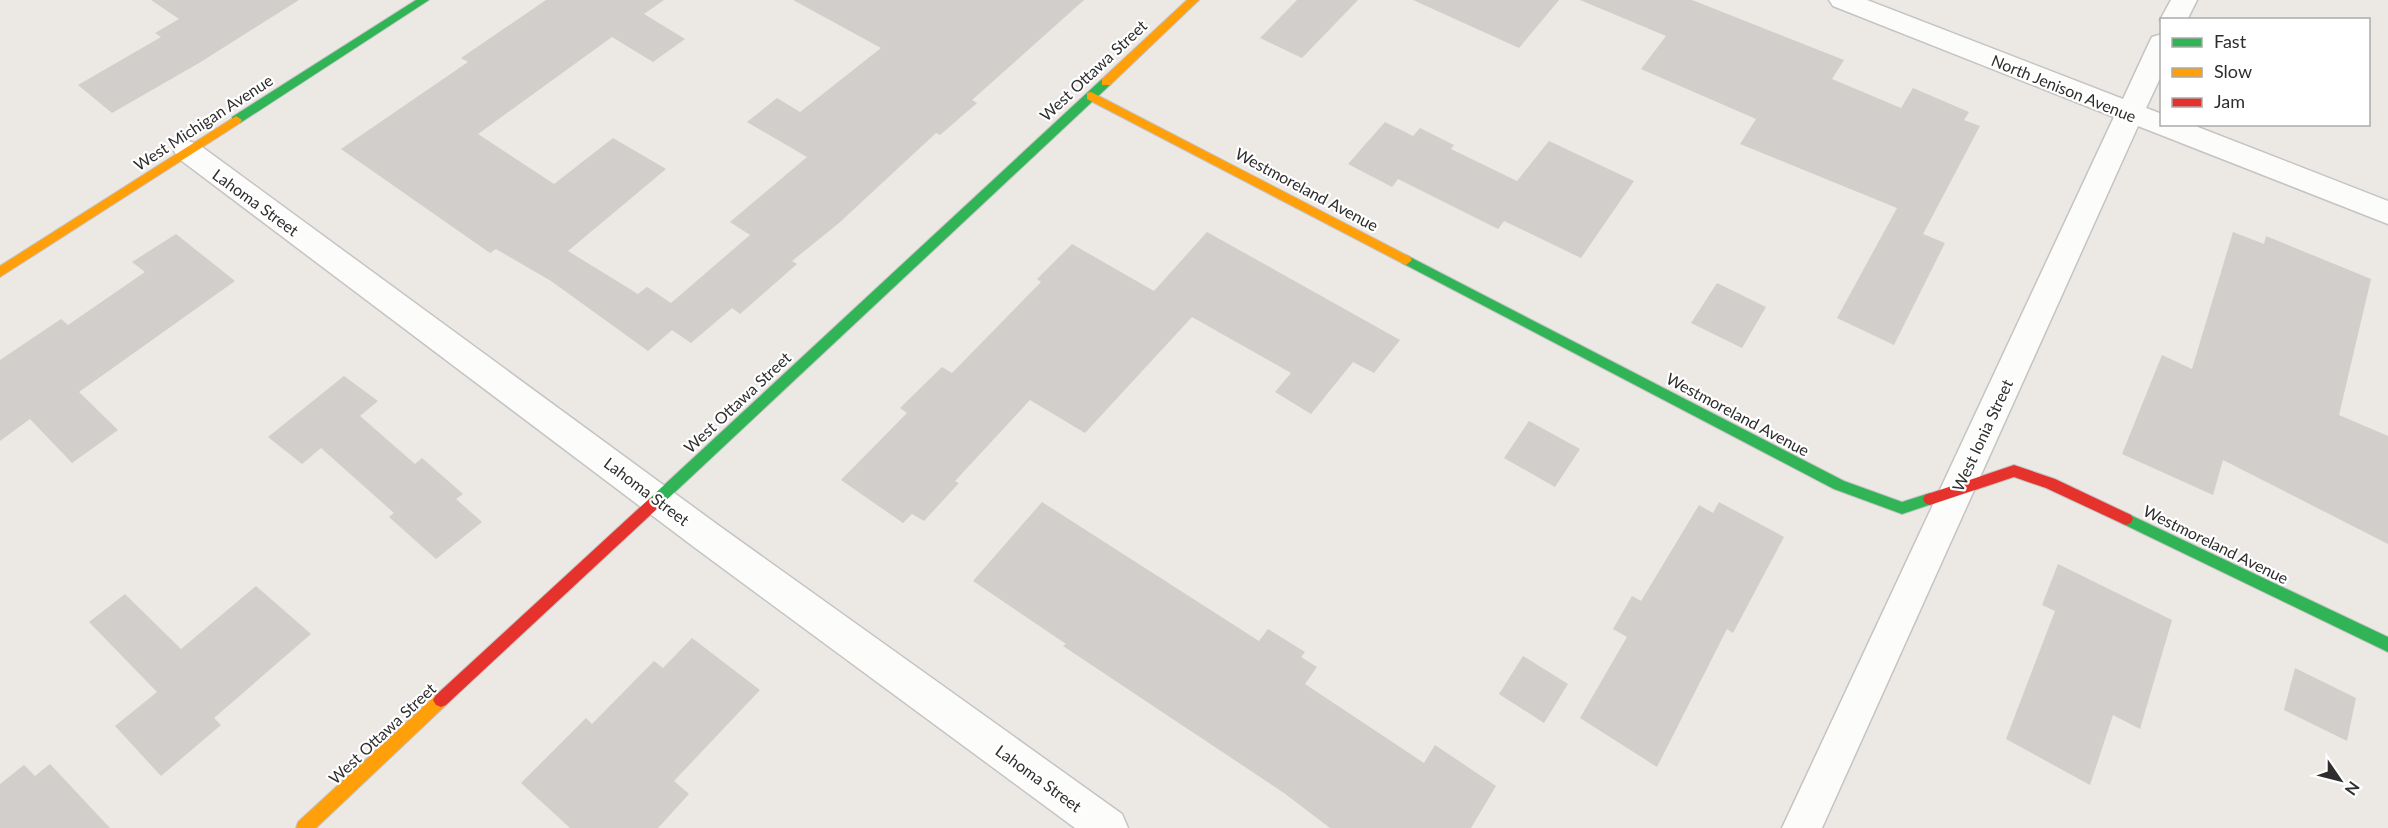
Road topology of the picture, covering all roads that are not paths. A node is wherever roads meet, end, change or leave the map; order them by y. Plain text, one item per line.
1 (424, 0) edge
2 (1194, 0) edge
3 (1842, 0) edge
4 (2160, 47) edge
5 (1090, 96) junction
6 (2128, 113) junction
7 (2160, 125) edge
8 (2162, 126) edge
9 (188, 151) junction
10 (2388, 213) edge
11 (0, 272) edge
12 (1956, 490) junction
13 (658, 498) junction
14 (2388, 645) edge
15 (304, 828) edge
16 (1108, 828) edge
17 (1802, 828) edge

1 - 9 street, West Michigan Avenue
2 - 5 street, West Ottawa Street
3 - 6 street, North Jenison Avenue
4 - 6 street, West Ionia Street
5 - 12 street, Westmoreland Avenue
5 - 13 street, West Ottawa Street
6 - 7 street, North Jenison Avenue
6 - 12 street, West Ionia Street
8 - 10 street, North Jenison Avenue
9 - 11 street, West Michigan Avenue
9 - 13 street, Lahoma Street
12 - 14 street, Westmoreland Avenue
12 - 17 street, West Ionia Street
13 - 15 street, West Ottawa Street
13 - 16 street, Lahoma Street

